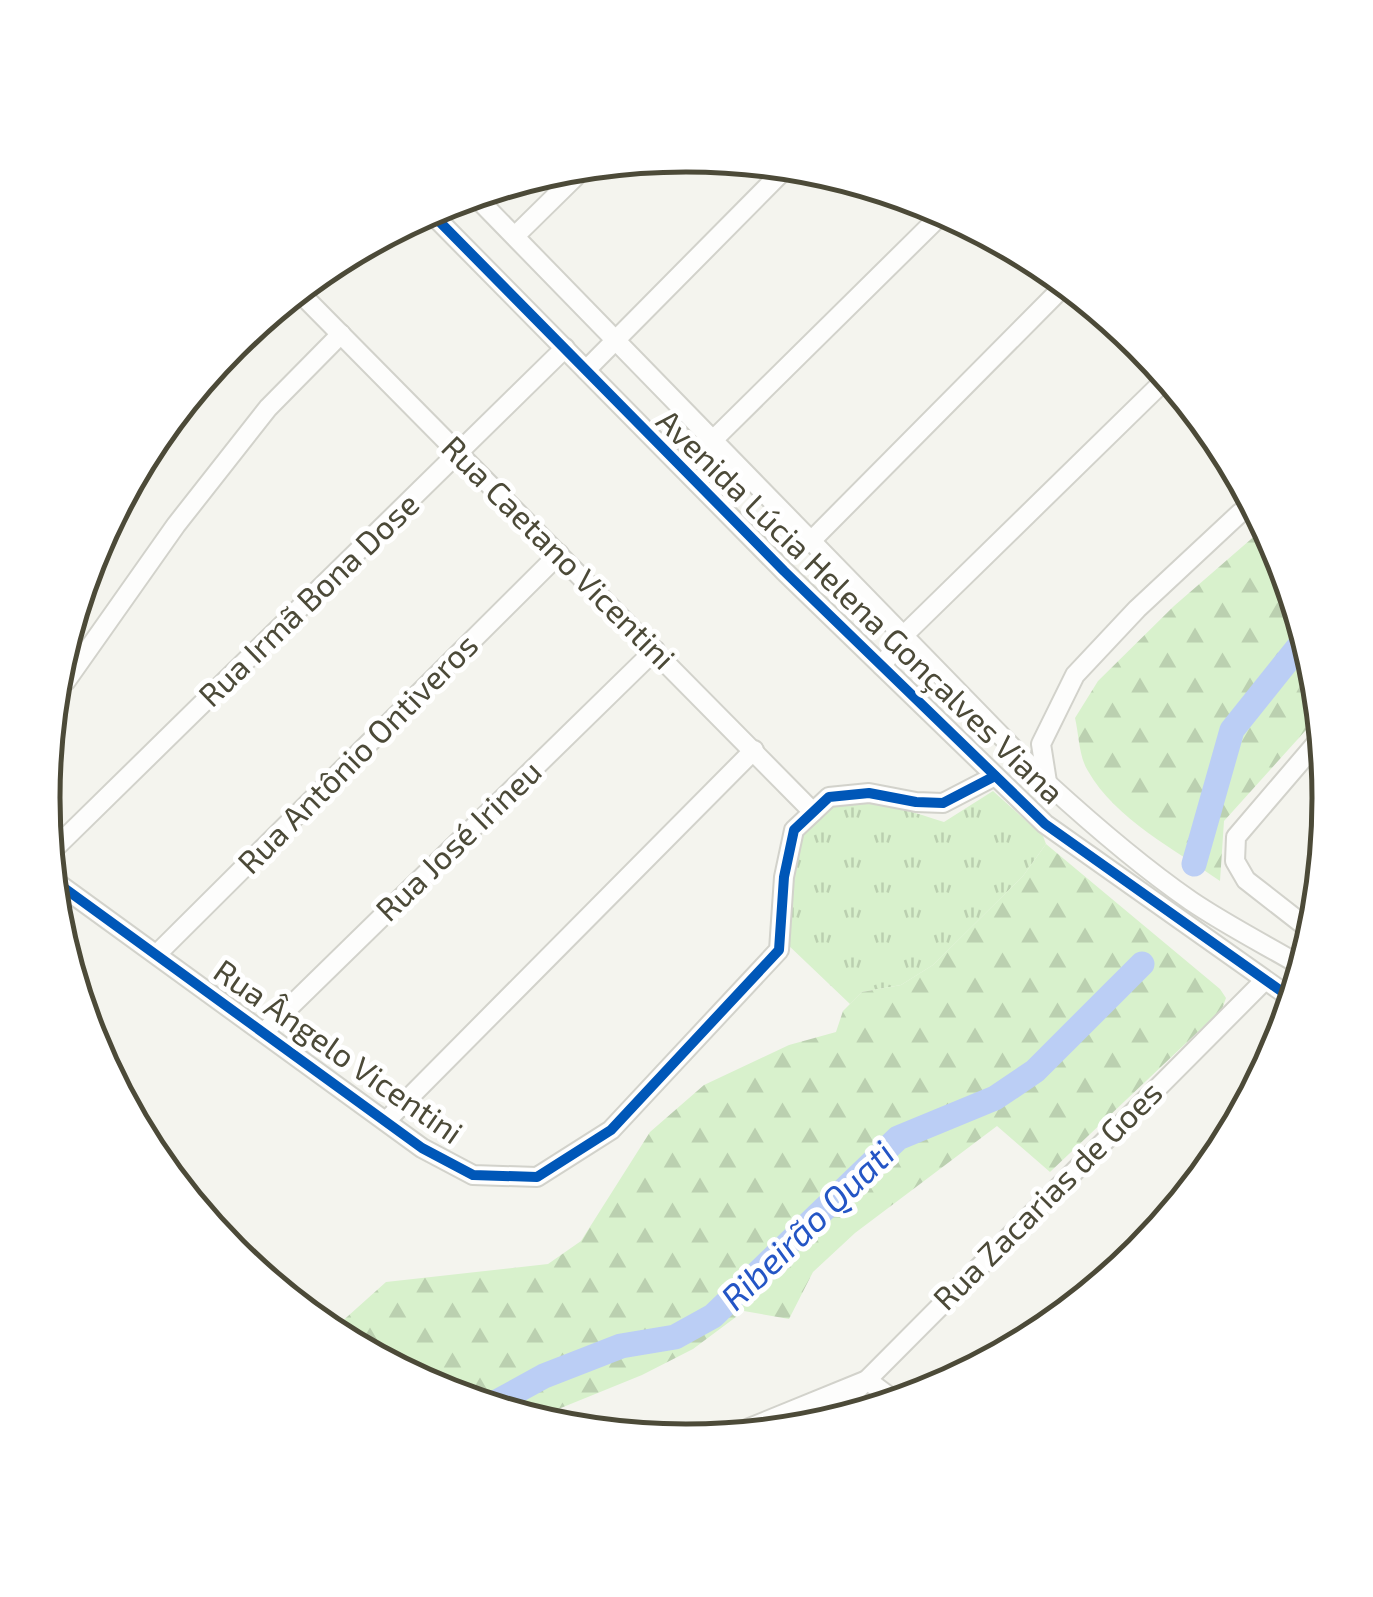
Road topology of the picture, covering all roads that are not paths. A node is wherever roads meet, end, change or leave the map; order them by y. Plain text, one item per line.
1 (776, 178) edge
2 (569, 183) edge
3 (484, 205) edge
4 (441, 223) edge
5 (932, 223) edge
6 (515, 236) junction
7 (1057, 293) edge
8 (306, 300) edge
9 (341, 334) junction
10 (615, 342) junction
11 (565, 348) junction
12 (586, 370) junction
13 (1159, 386) edge
14 (712, 442) junction
15 (459, 453) junction
16 (1243, 512) edge
17 (809, 542) junction
18 (559, 554) junction
19 (904, 635) junction
20 (654, 650) junction
21 (882, 666) junction
22 (73, 671) edge
23 (1311, 749) edge
24 (754, 750) junction
25 (995, 776) junction
26 (1047, 783) junction
27 (813, 812) junction
28 (61, 842) edge
29 (67, 890) edge
30 (1301, 923) edge
31 (156, 954) junction
32 (1292, 961) edge
33 (1264, 981) junction
34 (1282, 993) edge
35 (264, 1032) junction
36 (386, 1122) junction
37 (866, 1380) junction
38 (885, 1393) edge
39 (841, 1406) edge
40 (772, 1419) edge

1 - 10 street
2 - 6 street
3 - 6 street, Avenida Lúcia Helena Gonçalves Viana
4 - 11 street, Avenida Lúcia Helena Gonçalves Viana
5 - 14 street
6 - 10 street, Avenida Lúcia Helena Gonçalves Viana
7 - 17 street
8 - 9 street, Rua Caetano Vicentini
9 - 15 street, Rua Caetano Vicentini
9 - 22 street
10 - 12 street
10 - 14 street, Avenida Lúcia Helena Gonçalves Viana
11 - 12 street, Avenida Lúcia Helena Gonçalves Viana
11 - 15 street, Rua Irmã Bona Dose
12 - 21 street, Avenida Lúcia Helena Gonçalves Viana
13 - 19 street
14 - 17 street, Avenida Lúcia Helena Gonçalves Viana
15 - 18 street, Rua Caetano Vicentini
15 - 28 street, Rua Irmã Bona Dose
16 - 26 street
17 - 19 street, Avenida Lúcia Helena Gonçalves Viana
18 - 20 street, Rua Caetano Vicentini
18 - 31 street, Rua Antônio Ontiveros
19 - 21 street
19 - 26 street, Avenida Lúcia Helena Gonçalves Viana
20 - 24 street, Rua Caetano Vicentini
20 - 35 street, Rua José Irineu
21 - 25 street, Avenida Lúcia Helena Gonçalves Viana
23 - 30 street
24 - 27 street, Rua Caetano Vicentini
24 - 36 street
25 - 27 street
25 - 33 street, Avenida Lúcia Helena Gonçalves Viana
26 - 32 street, Avenida Lúcia Helena Gonçalves Viana
27 - 36 street, Rua Ângelo Vicentini
29 - 31 street, Rua Ângelo Vicentini
31 - 35 street, Rua Ângelo Vicentini
33 - 34 street, Avenida Lúcia Helena Gonçalves Viana
33 - 37 street, Rua Zacarias de Goes
35 - 36 street, Rua Ângelo Vicentini
37 - 38 street
37 - 39 street, Rua Zacarias de Goes
37 - 40 street

